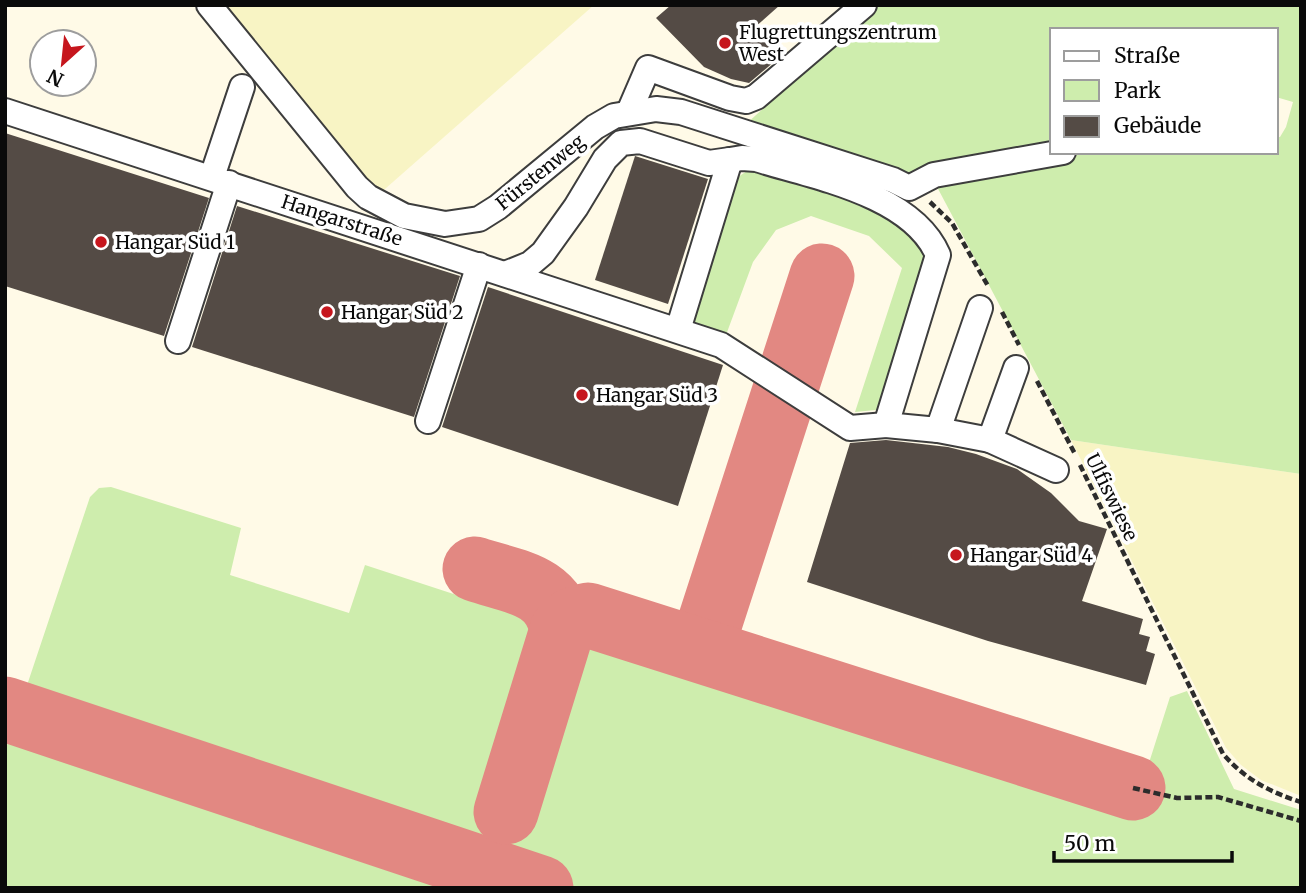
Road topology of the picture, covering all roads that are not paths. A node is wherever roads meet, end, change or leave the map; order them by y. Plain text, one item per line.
1 (209, 5) edge
2 (864, 5) edge
3 (242, 87) dead end
4 (5, 111) edge
5 (629, 112) junction
6 (1052, 154) edge
7 (730, 160) junction
8 (221, 180) junction
9 (479, 265) junction
10 (505, 274) junction
11 (989, 301) road end
12 (678, 330) junction
13 (178, 341) dead end
14 (1025, 365) road end
15 (428, 421) dead end
16 (886, 425) junction
17 (938, 430) junction
18 (990, 440) junction
19 (1056, 470) dead end

1 - 5 street, Fürstenweg
2 - 5 street
3 - 8 street
4 - 8 street, Hangarstraße
5 - 6 street, Fürstenweg
7 - 10 street
7 - 12 street
7 - 16 street
8 - 9 street, Hangarstraße
8 - 13 street
9 - 10 street, Hangarstraße
9 - 15 street
10 - 12 street, Hangarstraße
11 - 17 street
12 - 16 street, Hangarstraße
14 - 18 street
16 - 17 street, Hangarstraße
17 - 18 street, Hangarstraße
18 - 19 street, Hangarstraße

